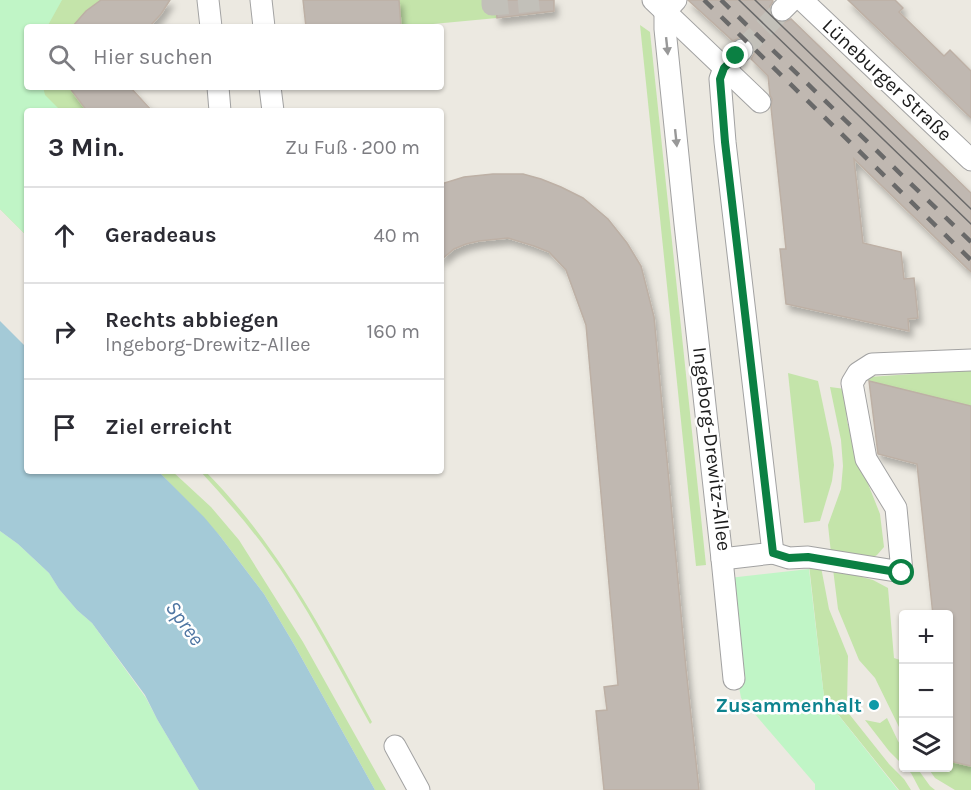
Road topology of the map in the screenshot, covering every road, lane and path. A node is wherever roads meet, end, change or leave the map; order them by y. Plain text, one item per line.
1 (208, 0) edge
2 (261, 0) edge
3 (802, 0) edge
4 (664, 4) edge
5 (211, 24) edge
6 (264, 24) edge
7 (742, 50) tunnel mouth
8 (724, 68) junction
9 (218, 90) edge
10 (270, 90) edge
11 (759, 102) dead end
12 (220, 108) edge
13 (273, 108) edge
14 (971, 160) edge
15 (971, 360) edge
16 (773, 553) junction
17 (722, 560) junction
18 (734, 679) dead end
19 (395, 746) dead end
20 (419, 790) edge

1 - 5 street
2 - 6 street
3 - 14 street, Lüneburger Straße
4 - 8 street
4 -> 17 street, Ingeborg-Drewitz-Allee
7 - 8 street
8 - 11 street
8 - 16 street
9 - 12 street
10 - 13 street
15 - 16 street, Ingeborg-Drewitz-Allee
16 - 17 street, Ingeborg-Drewitz-Allee
17 - 18 street
19 - 20 street

